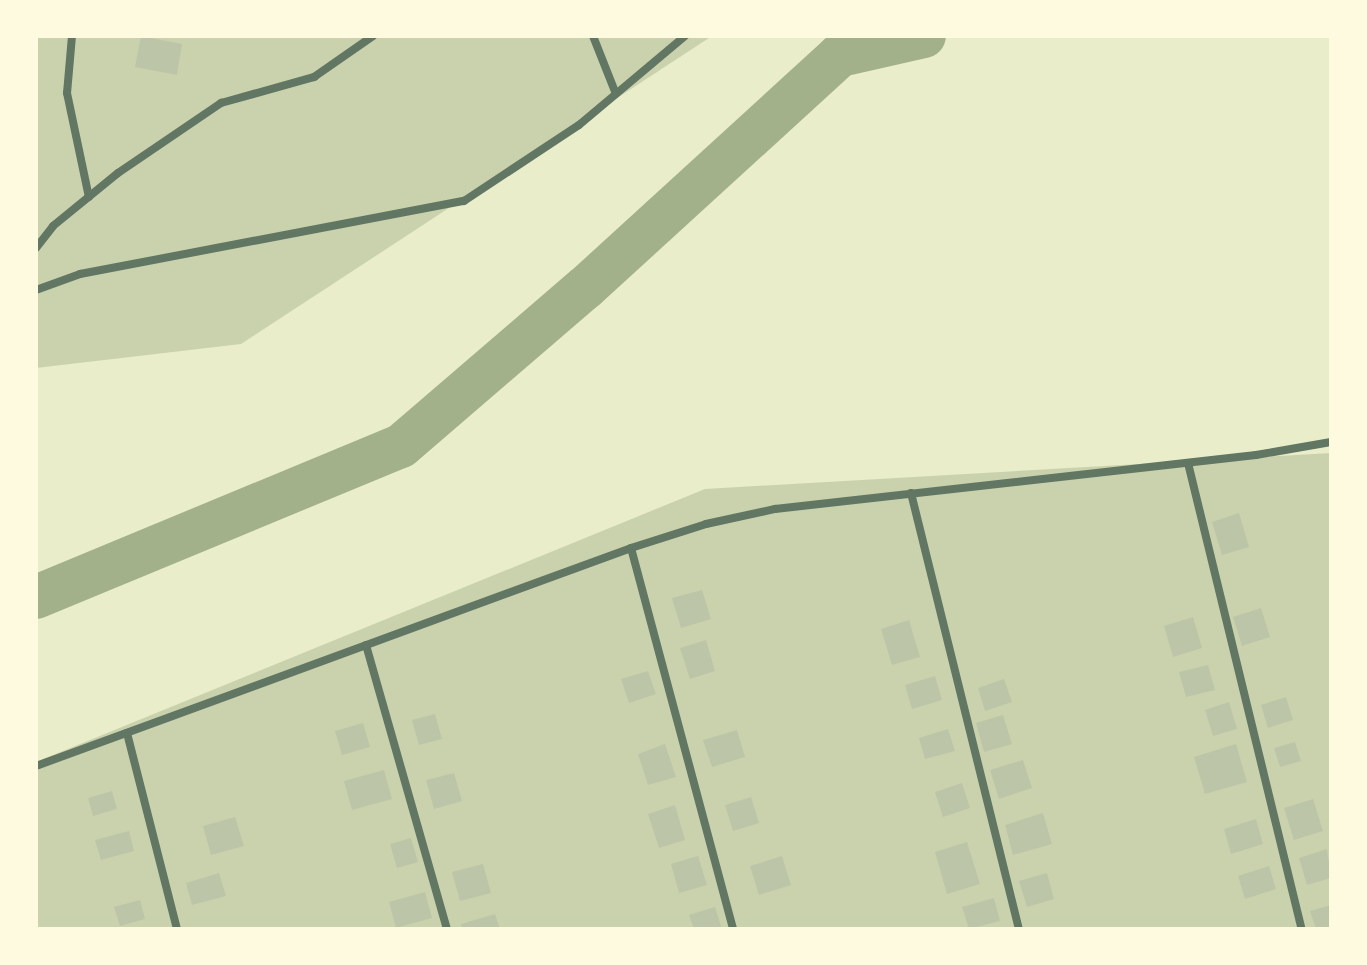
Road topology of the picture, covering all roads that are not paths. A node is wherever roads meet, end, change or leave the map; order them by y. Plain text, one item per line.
1 (72, 36) edge
2 (373, 36) edge
3 (593, 36) edge
4 (685, 36) edge
5 (616, 94) junction
6 (89, 197) junction
7 (36, 248) edge
8 (36, 290) edge
9 (1331, 442) edge
10 (1188, 463) junction
11 (911, 493) junction
12 (631, 548) junction
13 (366, 645) junction
14 (127, 733) junction
15 (36, 766) edge
16 (177, 929) edge
17 (447, 929) edge
18 (733, 929) edge
19 (1019, 929) edge
20 (1302, 929) edge

1 - 6 street
2 - 6 street
3 - 5 street
4 - 5 street
5 - 8 street
6 - 7 street
9 - 10 street
10 - 11 street
10 - 20 street
11 - 12 street
11 - 19 street
12 - 13 street
12 - 18 street
13 - 14 street
13 - 17 street
14 - 15 street
14 - 16 street

